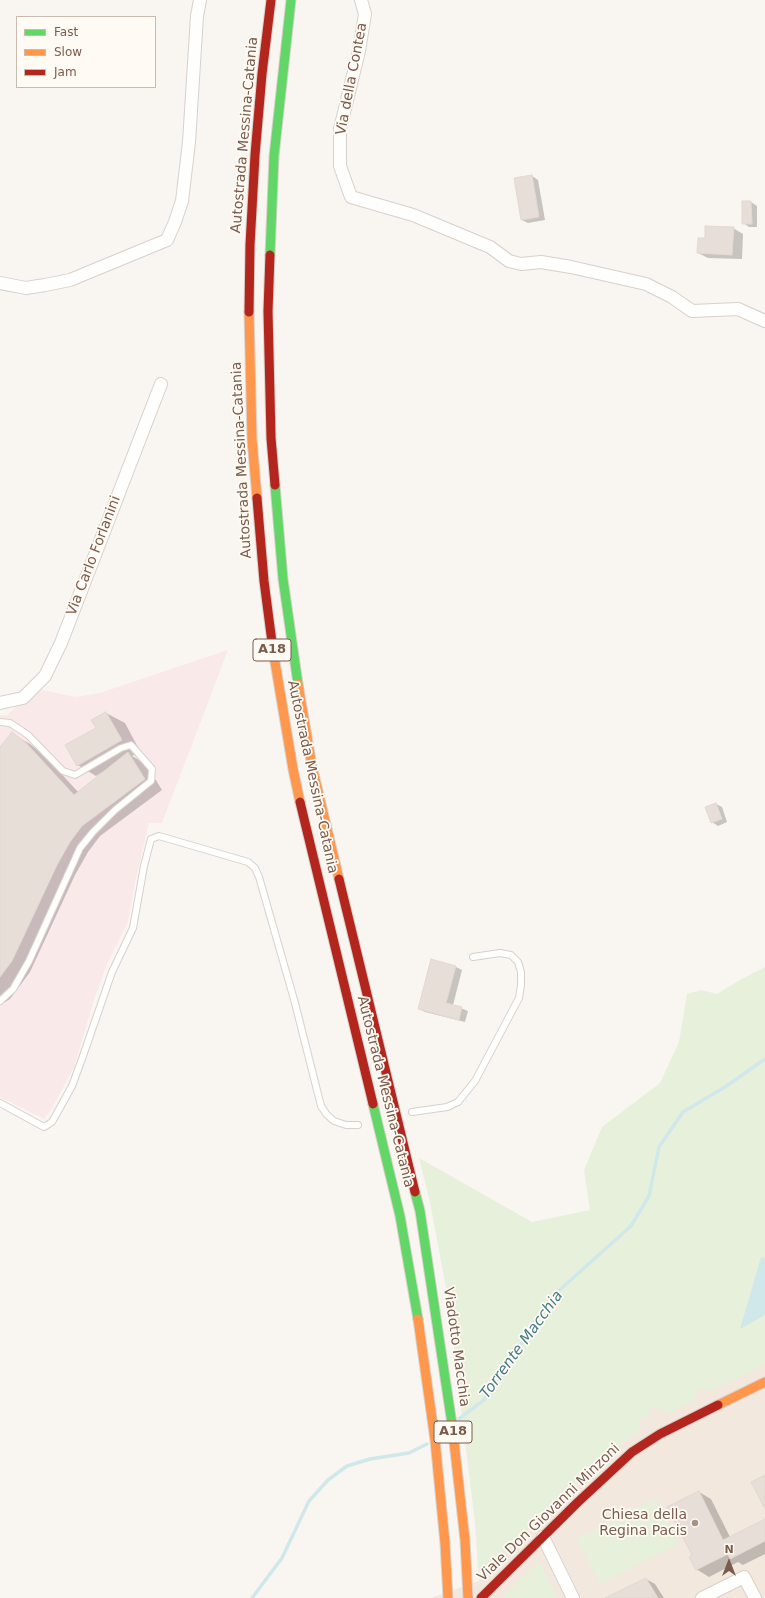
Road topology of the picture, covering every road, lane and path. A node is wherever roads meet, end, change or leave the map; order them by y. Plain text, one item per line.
1 (200, 0) edge
2 (271, 0) edge
3 (292, 0) edge
4 (361, 0) edge
5 (0, 283) edge
6 (765, 321) edge
7 (161, 384) dead end
8 (0, 703) edge
9 (0, 722) edge
10 (473, 957) dead end
11 (0, 1001) edge
12 (382, 1053) junction
13 (362, 1058) junction
14 (373, 1076) dead end
15 (380, 1082) dead end
16 (384, 1095) dead end
17 (0, 1103) edge
18 (379, 1103) dead end
19 (412, 1112) dead end
20 (398, 1120) junction
21 (378, 1124) junction
22 (358, 1125) dead end
23 (430, 1268) joint
24 (765, 1382) edge
25 (543, 1537) junction
26 (448, 1598) edge
27 (468, 1598) edge
28 (481, 1598) edge
29 (573, 1598) edge
30 (702, 1598) edge
31 (755, 1598) edge

1 - 5 street
2 - 13 main road, Autostrada Messina-Catania / A18
3 - 12 main road, Autostrada Messina-Catania / A18
4 - 6 street, Via della Contea
7 - 8 street, Via Carlo Forlanini
9 - 11 lane
10 - 19 lane
12 - 15 lane
12 - 20 main road, Autostrada Messina-Catania / A18
13 - 14 lane
13 - 21 main road, Autostrada Messina-Catania / A18
16 - 20 lane
17 - 22 lane
18 - 21 lane
20 - 23 main road, Autostrada Messina-Catania / A18
21 - 26 main road, Autostrada Messina-Catania / A18
23 - 27 main road, Viadotto Macchia / A18
24 - 25 main road, Viale Don Giovanni Minzoni
25 - 28 main road, Viale Don Giovanni Minzoni
25 - 29 street
30 - 31 street

